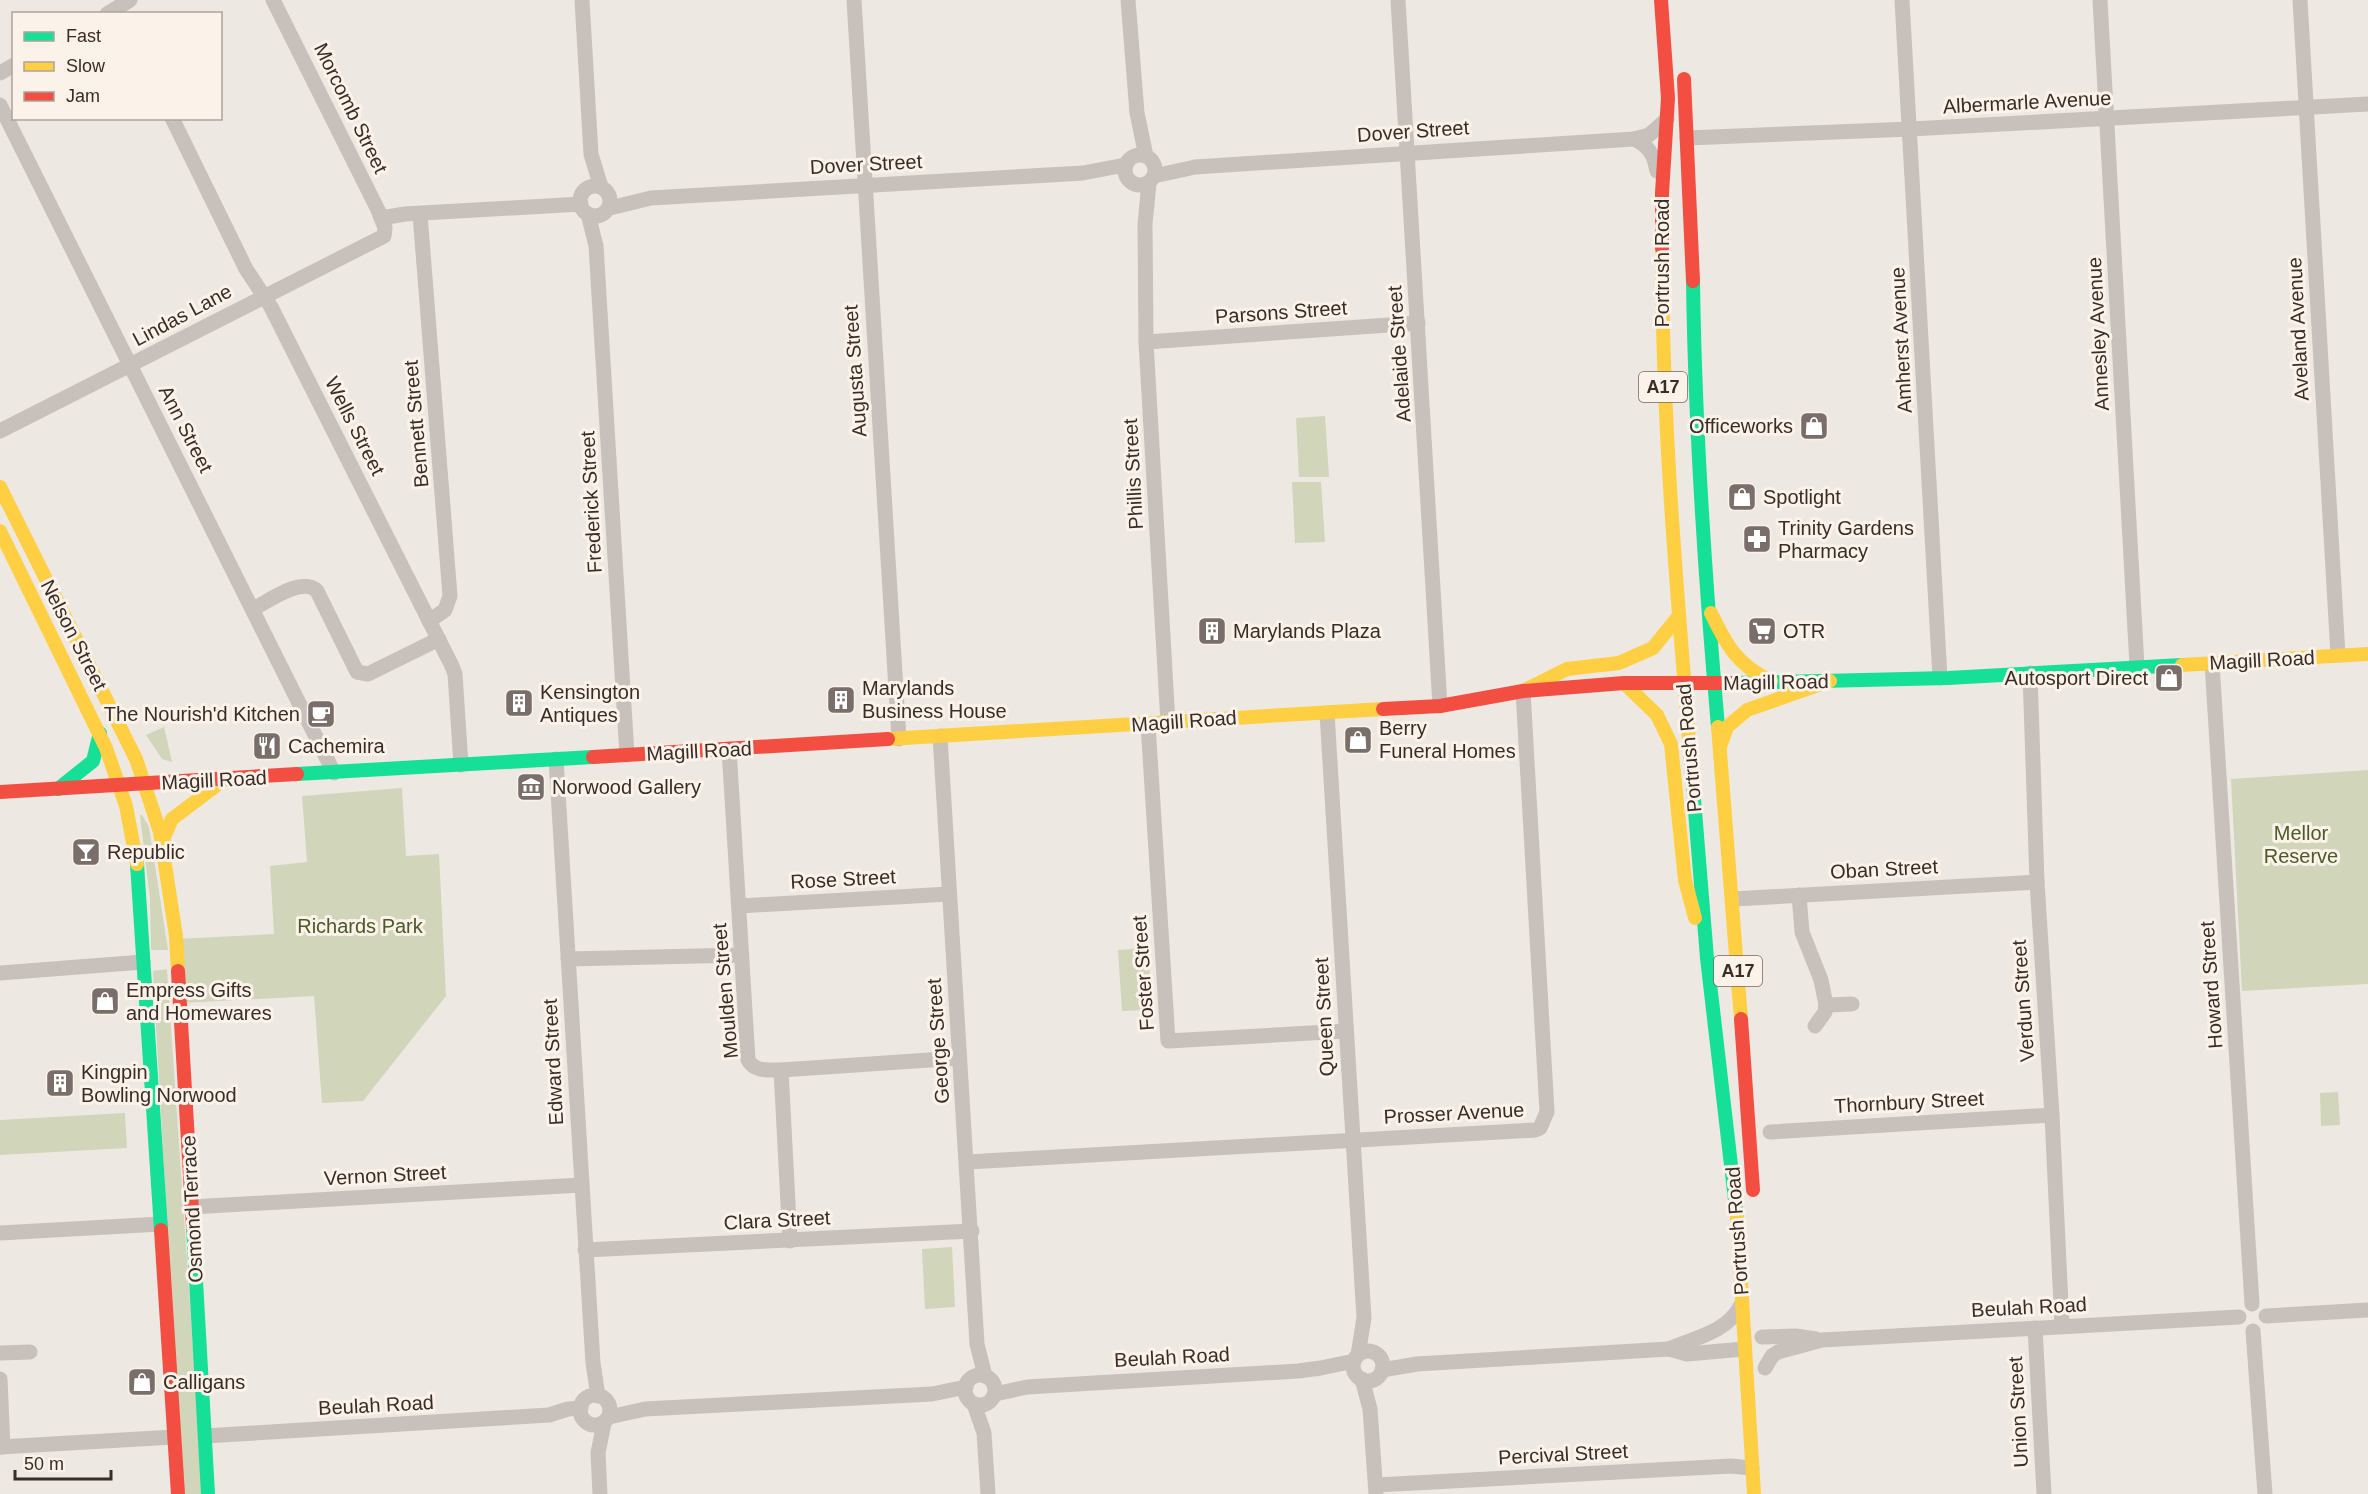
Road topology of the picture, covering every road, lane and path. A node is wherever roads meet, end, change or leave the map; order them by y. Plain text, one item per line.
1 (130, 0) edge
2 (273, 0) edge
3 (582, 0) edge
4 (854, 0) edge
5 (1128, 0) edge
6 (1398, 0) edge
7 (1661, 0) edge
8 (1902, 0) edge
9 (2100, 0) edge
10 (2300, 0) edge
11 (114, 12) edge
12 (1683, 69) dead end
13 (1668, 98) junction
14 (2368, 104) edge
15 (0, 105) edge
16 (2306, 107) junction
17 (2107, 118) junction
18 (1667, 119) junction
19 (173, 120) edge
20 (1911, 129) junction
21 (1687, 138) junction
22 (1634, 139) junction
23 (1407, 152) junction
24 (1140, 170) junction
25 (865, 185) junction
26 (1662, 193) junction
27 (596, 201) junction
28 (420, 214) junction
29 (381, 218) junction
30 (384, 236) joint
31 (1662, 244) junction
32 (264, 296) junction
33 (1418, 323) junction
34 (1146, 342) junction
35 (131, 366) junction
36 (0, 431) edge
37 (0, 488) edge
38 (0, 531) edge
39 (1706, 603) junction
40 (253, 609) junction
41 (1678, 618) junction
42 (429, 621) junction
43 (439, 639) junction
44 (2368, 654) edge
45 (2338, 656) junction
46 (2212, 663) junction
47 (2137, 666) junction
48 (2030, 673) junction
49 (1940, 678) junction
50 (1830, 681) junction
51 (1683, 682) junction
52 (1713, 682) junction
53 (1624, 683) junction
54 (1775, 683) junction
55 (1523, 691) junction
56 (1440, 706) junction
57 (1327, 713) junction
58 (1168, 723) junction
59 (1148, 724) junction
60 (100, 733) junction
61 (940, 736) junction
62 (899, 739) junction
63 (1720, 747) junction
64 (729, 749) junction
65 (627, 755) junction
66 (556, 759) junction
67 (461, 765) junction
68 (334, 773) junction
69 (225, 779) junction
70 (144, 784) junction
71 (121, 785) junction
72 (58, 789) junction
73 (0, 792) edge
74 (162, 842) junction
75 (2037, 882) junction
76 (950, 894) junction
77 (1799, 895) junction
78 (1733, 899) junction
79 (739, 906) junction
80 (741, 955) junction
81 (1707, 958) junction
82 (568, 959) junction
83 (160, 960) junction
84 (0, 973) edge
85 (1852, 1004) dead end
86 (1826, 1005) junction
87 (1815, 1026) dead end
88 (1346, 1031) junction
89 (959, 1058) junction
90 (781, 1070) junction
91 (2052, 1115) junction
92 (1770, 1132) dead end
93 (1353, 1140) junction
94 (967, 1162) junction
95 (581, 1185) junction
96 (191, 1207) junction
97 (161, 1224) junction
98 (972, 1231) junction
99 (0, 1233) edge
100 (790, 1241) junction
101 (585, 1250) junction
102 (1742, 1304) junction
103 (2252, 1304) junction
104 (2368, 1310) edge
105 (2266, 1316) junction
106 (2239, 1317) junction
107 (2062, 1326) junction
108 (2035, 1328) junction
109 (1762, 1330) junction
110 (2253, 1331) junction
111 (1822, 1340) junction
112 (1669, 1349) junction
113 (1744, 1349) junction
114 (30, 1352) dead end
115 (0, 1353) edge
116 (1367, 1365) junction
117 (1765, 1374) joint
118 (0, 1379) edge
119 (980, 1390) junction
120 (595, 1411) junction
121 (205, 1436) junction
122 (174, 1437) junction
123 (1, 1447) edge
124 (1752, 1464) junction
125 (1376, 1489) edge
126 (178, 1494) edge
127 (208, 1494) edge
128 (600, 1494) edge
129 (988, 1494) edge
130 (1754, 1494) edge
131 (2044, 1494) edge
132 (2265, 1494) edge

1 - 11 street
2 - 29 street, Morcomb Street
3 - 27 street, Frederick Street
4 - 25 street, Augusta Street
5 - 24 street, Phillis Street
6 - 23 street, Adelaide Street
7 - 13 main road, Portrush Road / A17
8 - 20 street, Amherst Avenue
9 - 17 street, Annesley Avenue
10 - 16 street, Aveland Avenue
12 - 21 main road, Portrush Road / A17
13 - 18 main road, Portrush Road / A17
13 - 21 main road
14 - 16 street, Albermarle Avenue
15 - 35 street, Ann Street
16 - 17 street, Albermarle Avenue
16 - 45 street, Aveland Avenue
17 - 20 street, Albermarle Avenue
17 - 47 street, Annesley Avenue
18 - 22 street, Dover Street
18 - 26 main road, Portrush Road / A17
19 - 32 street, Wells Street
20 - 21 street, Albermarle Avenue
20 - 49 street, Amherst Avenue
21 - 31 main road
21 - 39 main road, Portrush Road / A17
22 - 23 street, Dover Street
22 - 26 street
23 - 24 street, Dover Street
23 - 33 street, Adelaide Street
24 - 25 street, Dover Street
24 - 34 street, Phillis Street
25 - 27 street, Dover Street
25 - 62 street, Augusta Street
26 - 31 main road, Portrush Road / A17
27 - 28 street, Dover Street
27 - 65 street, Frederick Street
28 - 29 street, Dover Street
28 - 42 street, Bennett Street
29 - 30 street, Morcomb Street
30 - 32 street, Lindas Lane
31 - 41 main road, Portrush Road / A17
32 - 35 street, Lindas Lane
32 - 42 street, Wells Street
33 - 34 street, Parsons Street
33 - 56 street, Adelaide Street
34 - 58 street, Phillis Street
35 - 36 street, Lindas Lane
35 - 40 street, Ann Street
37 - 70 main road, Nelson Street
38 - 60 main road, Nelson Street
39 - 52 main road, Portrush Road / A17
39 - 54 main road
40 - 43 street
40 - 68 street, Ann Street
41 - 51 main road, Portrush Road / A17
41 - 55 main road
42 - 43 street, Wells Street
43 - 67 street, Wells Street
44 - 45 main road, Magill Road
45 - 46 main road, Magill Road
46 - 47 main road, Magill Road
46 - 103 street, Howard Street
47 - 48 main road, Magill Road
48 - 49 main road, Magill Road
48 - 75 street, Verdun Street
49 - 50 main road, Magill Road
50 - 54 main road, Magill Road
50 - 63 main road
51 - 52 main road, Magill Road
51 - 53 main road, Magill Road
51 - 81 main road, Portrush Road / A17
52 - 54 main road, Magill Road
52 - 63 main road, Portrush Road / A17
53 - 55 main road, Magill Road
53 - 81 main road
55 - 56 main road, Magill Road
55 - 93 street, Prosser Avenue
56 - 57 main road, Magill Road
57 - 58 main road, Magill Road
57 - 88 street, Queen Street
58 - 59 main road, Magill Road
59 - 61 main road, Magill Road
59 - 88 street, Foster Street
60 - 71 main road, Nelson Street
60 - 72 main road
61 - 62 main road, Magill Road
61 - 76 street, George Street
62 - 64 main road, Magill Road
63 - 78 main road, Portrush Road / A17
64 - 65 main road, Magill Road
64 - 79 street, Moulden Street
65 - 66 main road, Magill Road
66 - 67 main road, Magill Road
66 - 82 street, Edward Street
67 - 68 main road, Magill Road
68 - 69 main road, Magill Road
69 - 70 main road, Magill Road
69 - 74 main road
70 - 71 main road, Magill Road
70 - 74 main road, Osmond Terrace
71 - 72 main road, Magill Road
71 - 83 main road, Osmond Terrace
72 - 73 main road, Magill Road
74 - 83 main road, Osmond Terrace
75 - 77 street, Oban Street
75 - 91 street, Verdun Street
76 - 79 street, Rose Street
76 - 89 street, George Street
77 - 78 street, Oban Street
77 - 86 street
78 - 113 main road, Portrush Road / A17
79 - 80 street, Moulden Street
80 - 82 street
80 - 90 street, Moulden Street
81 - 102 main road, Portrush Road / A17
82 - 95 street, Edward Street
83 - 84 street
83 - 96 main road, Osmond Terrace
83 - 97 main road, Osmond Terrace
85 - 86 street
86 - 87 street
88 - 93 street, Queen Street
89 - 90 street, Moulden Street
89 - 94 street, George Street
90 - 100 street
91 - 92 street, Thornbury Street
91 - 107 street, Verdun Street
93 - 94 street, Prosser Avenue
93 - 116 street, Queen Street
94 - 98 street, George Street
95 - 96 street, Vernon Street
95 - 101 street, Edward Street
96 - 121 main road, Osmond Terrace
97 - 99 street
97 - 122 main road, Osmond Terrace
98 - 100 street, Clara Street
98 - 119 street, George Street
100 - 101 street, Clara Street
101 - 120 street, Edward Street
102 - 112 street, Beulah Road
102 - 113 main road, Portrush Road / A17
103 - 105 street
103 - 106 street
104 - 105 street
105 - 110 street
106 - 107 street, Beulah Road
106 - 110 street
107 - 108 street, Beulah Road
108 - 111 street, Beulah Road
108 - 131 street, Union Street
109 - 111 street, Beulah Road
109 - 117 main road
109 - 124 main road
110 - 132 street
111 - 117 street, Beulah Road
112 - 113 street, Beulah Road
112 - 116 street, Beulah Road
113 - 124 main road, Portrush Road / A17
114 - 115 street
116 - 119 street, Beulah Road
116 - 125 street, Queen Street
118 - 123 street
119 - 120 street, Beulah Road
119 - 129 street, George Street
120 - 121 street, Beulah Road
120 - 128 street, Edward Street
121 - 127 main road, Osmond Terrace
122 - 123 street
122 - 126 main road, Osmond Terrace
124 - 125 street, Percival Street
124 - 130 main road, Portrush Road / A17

